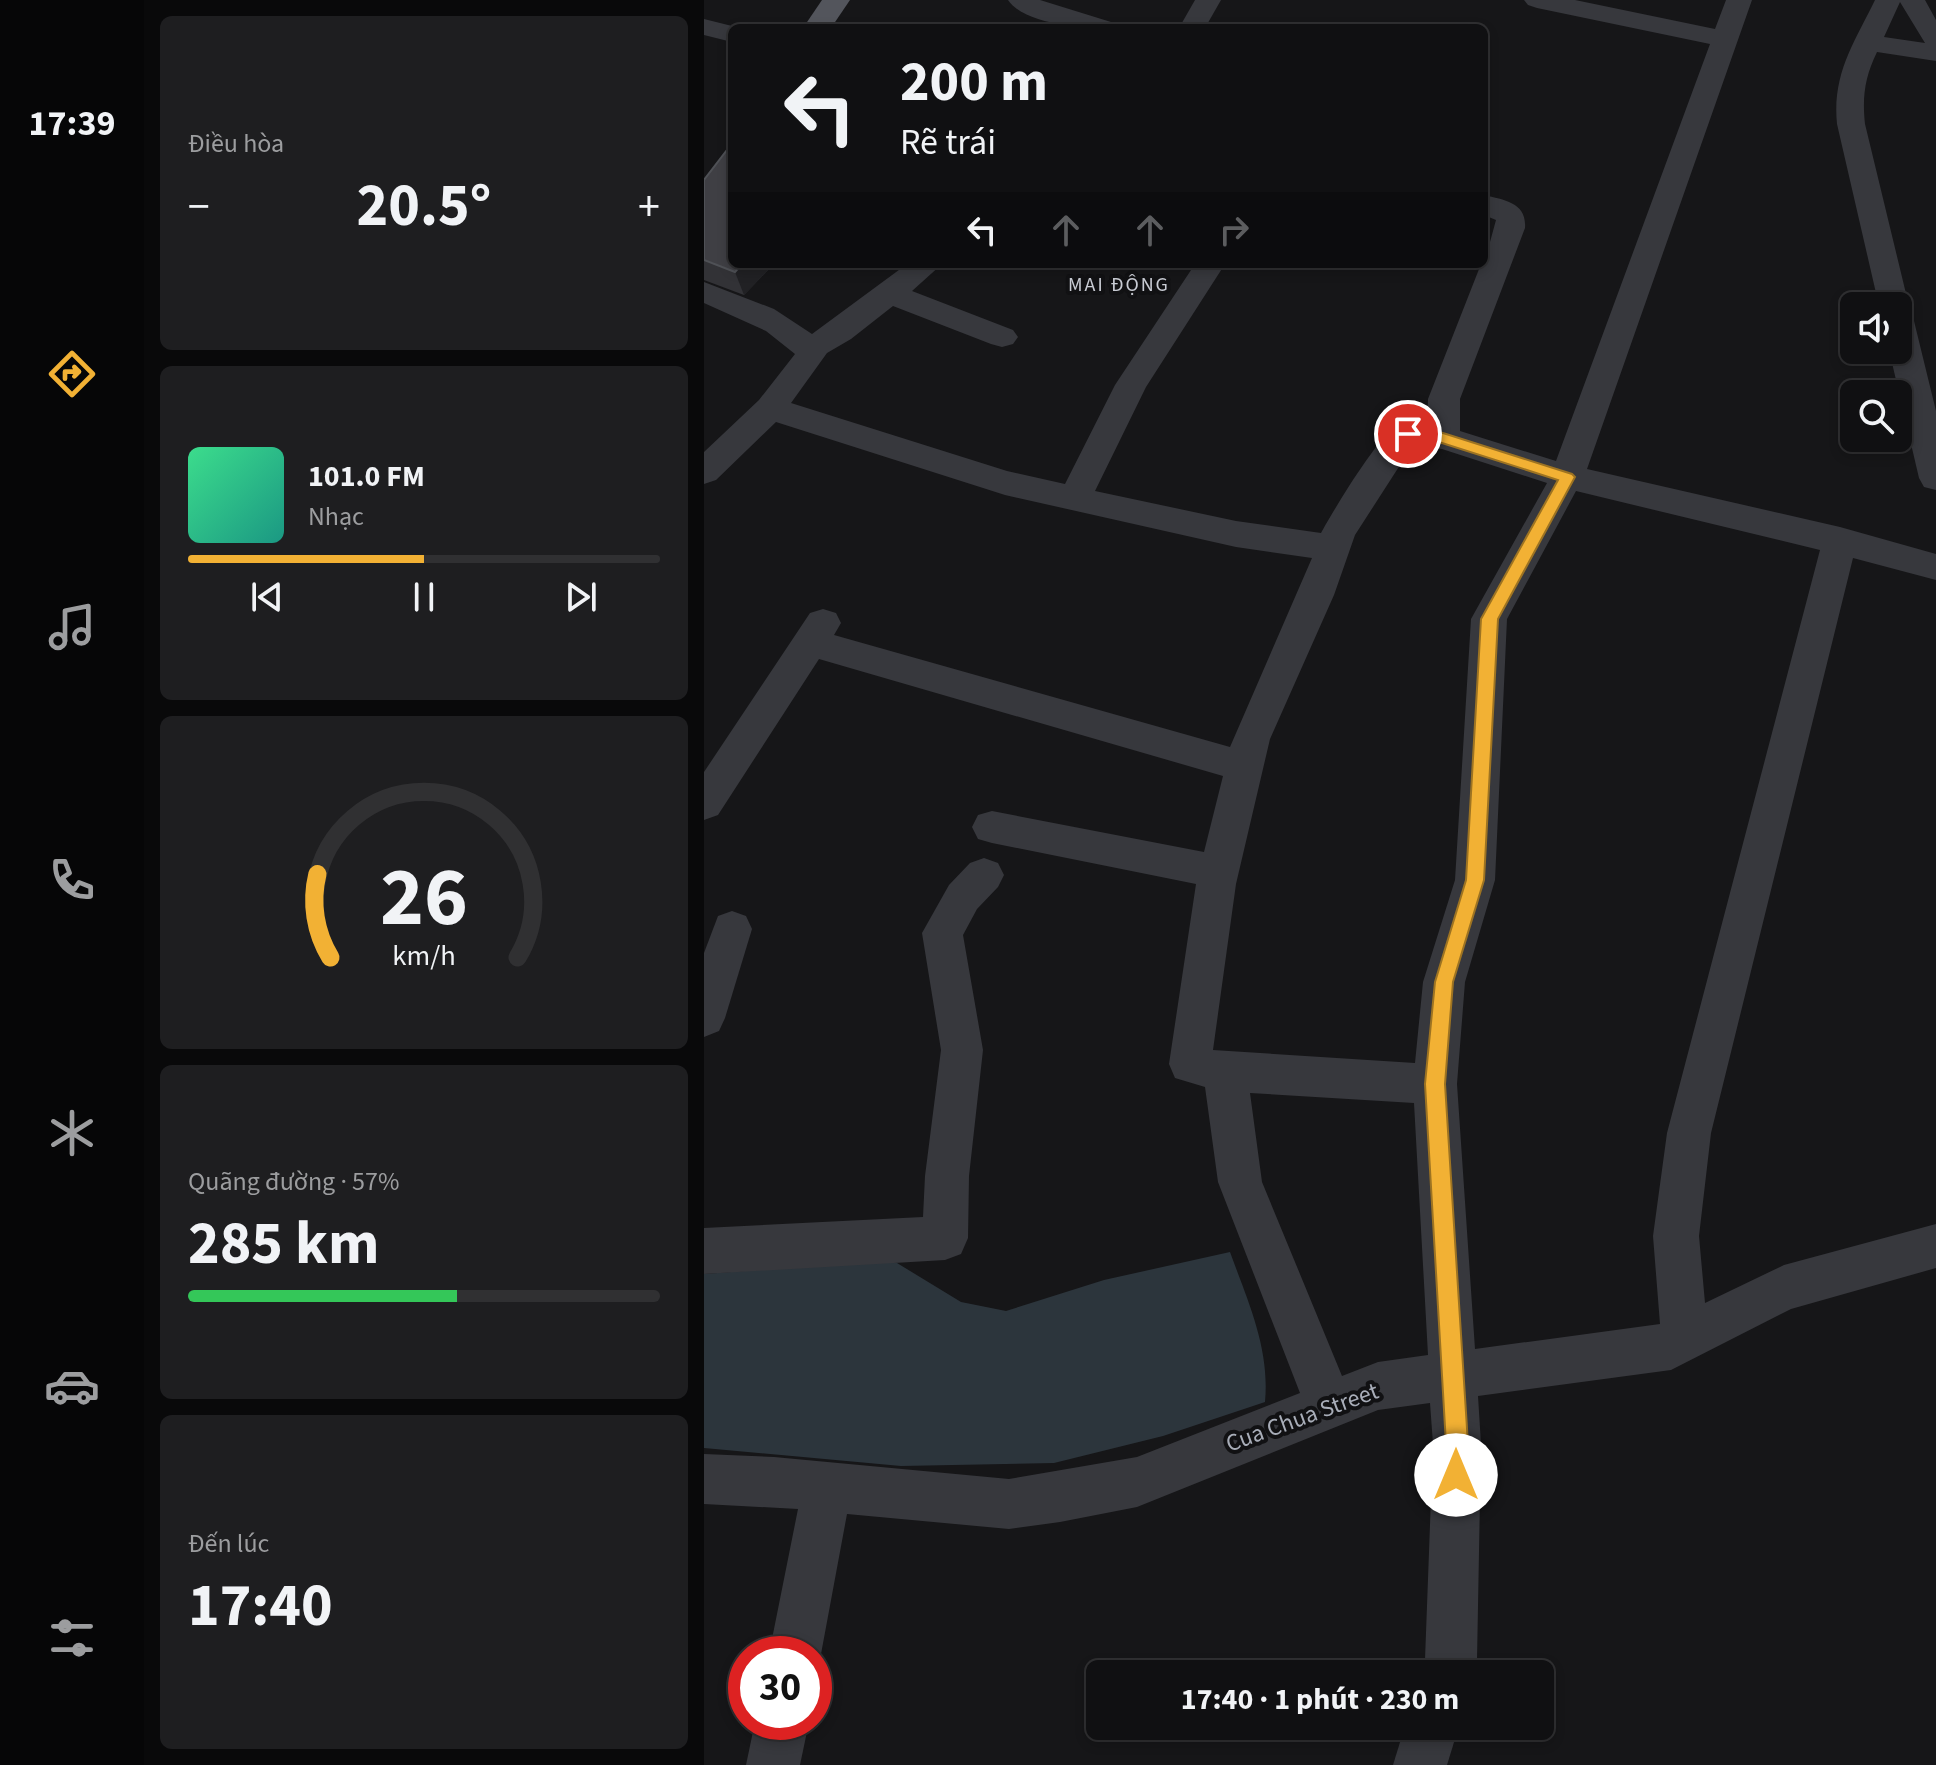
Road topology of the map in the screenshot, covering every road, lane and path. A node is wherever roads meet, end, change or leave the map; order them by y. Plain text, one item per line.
1 (836, 0) edge
2 (1021, 0) edge
3 (1208, 0) edge
4 (1537, 0) edge
5 (1739, 0) edge
6 (1888, 0) edge
7 (1912, 0) edge
8 (820, 24) edge
9 (1089, 24) edge
10 (1194, 24) edge
11 (704, 27) edge
12 (728, 33) edge
13 (1725, 39) junction
14 (1936, 39) edge
15 (1867, 42) junction
16 (1936, 53) edge
17 (1488, 206) edge
18 (922, 268) edge
19 (1207, 268) edge
20 (704, 292) edge
21 (1891, 292) edge
22 (890, 293) junction
23 (1002, 337) dead end
24 (809, 350) junction
25 (1908, 364) edge
26 (770, 408) junction
27 (1443, 438) junction
28 (704, 472) edge
29 (1567, 477) junction
30 (1936, 478) edge
31 (1074, 499) junction
32 (1840, 540) junction
33 (1333, 548) junction
34 (1936, 567) edge
35 (1245, 767) junction
36 (704, 804) edge
37 (992, 827) dead end
38 (1219, 872) junction
39 (984, 875) dead end
40 (732, 929) dead end
41 (704, 1018) edge
42 (1225, 1072) junction
43 (1435, 1084) junction
44 (1936, 1246) edge
45 (704, 1251) edge
46 (1685, 1338) junction
47 (1451, 1378) junction
48 (1329, 1405) junction
49 (704, 1479) edge
50 (827, 1487) junction
51 (798, 1636) edge
52 (1451, 1660) edge
53 (778, 1740) edge
54 (1428, 1740) edge
55 (773, 1765) edge
56 (1420, 1765) edge

1 - 8 main road
2 - 9 street
3 - 10 street
4 - 13 street
5 - 13 street
6 - 15 street
7 - 14 street
11 - 12 street
13 - 29 street
15 - 16 street
15 - 21 street
17 - 27 street
18 - 22 street
19 - 31 street
20 - 24 street
22 - 23 street
22 - 24 street
24 - 26 street
25 - 30 street
26 - 28 street
26 - 31 street
27 - 29 street
27 - 33 street
29 - 32 street
29 - 43 street
31 - 33 street
32 - 34 street
32 - 46 street
33 - 35 street
35 - 36 street
35 - 38 street
37 - 38 street
38 - 42 street
39 - 45 street
40 - 41 street
42 - 43 street
42 - 48 street
43 - 47 street
44 - 46 street, Cua Chua Street
46 - 47 street, Cua Chua Street
47 - 48 street, Cua Chua Street
47 - 52 street
48 - 50 street, Cua Chua Street
49 - 50 street, Cua Chua Street
50 - 51 street
53 - 55 street
54 - 56 street

